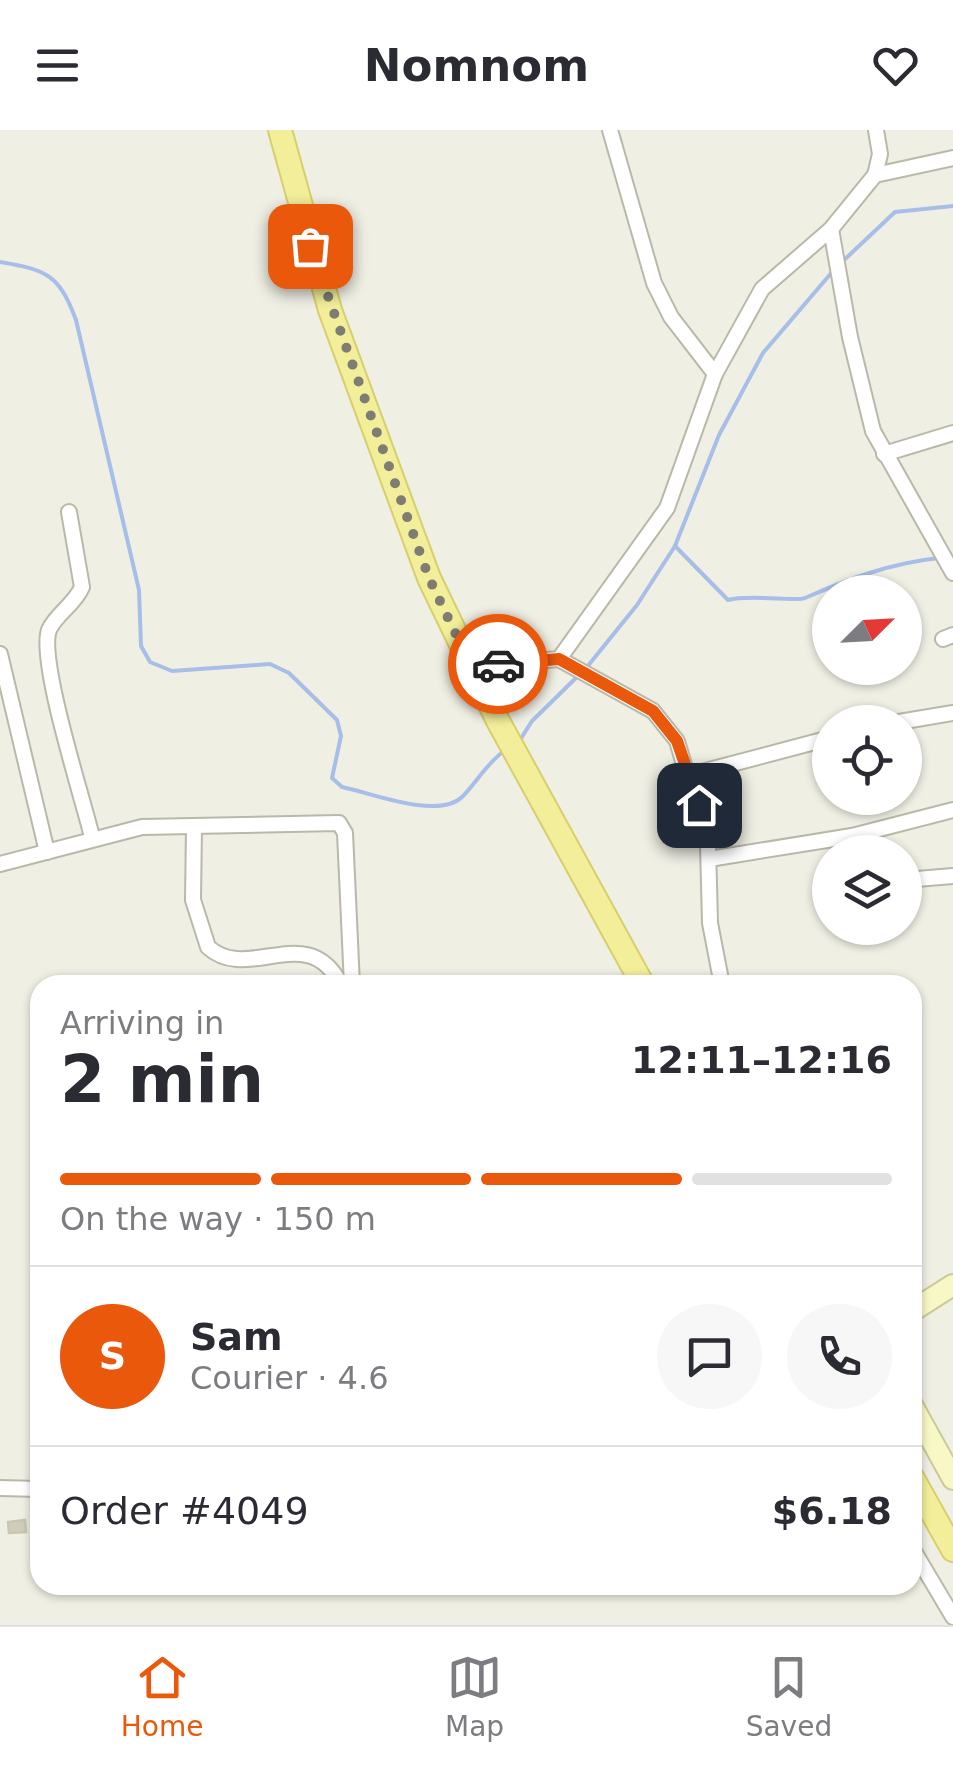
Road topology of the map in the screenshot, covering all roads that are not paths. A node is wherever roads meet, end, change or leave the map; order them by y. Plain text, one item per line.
1 (280, 130) edge
2 (610, 130) edge
3 (876, 130) edge
4 (953, 158) edge
5 (876, 175) junction
6 (831, 229) junction
7 (715, 374) junction
8 (953, 433) edge
9 (884, 454) junction
10 (68, 512) dead end
11 (953, 573) edge
12 (0, 654) edge
13 (559, 659) junction
14 (471, 666) junction
15 (953, 713) edge
16 (922, 718) edge
17 (812, 743) edge
18 (690, 776) junction
19 (953, 810) edge
20 (194, 827) junction
21 (856, 835) edge
22 (92, 837) junction
23 (812, 842) edge
24 (46, 852) junction
25 (709, 859) junction
26 (0, 864) edge
27 (952, 878) edge
28 (922, 879) edge
29 (335, 975) edge
30 (351, 975) edge
31 (637, 975) edge
32 (720, 975) edge
33 (953, 1285) edge
34 (922, 1305) edge
35 (922, 1423) edge
36 (953, 1479) edge
37 (0, 1488) edge
38 (30, 1489) edge
39 (922, 1494) edge
40 (953, 1550) edge
41 (922, 1565) edge
42 (953, 1617) edge

1 - 14 main road
2 - 7 street
3 - 5 street
4 - 5 street
5 - 6 street
6 - 7 street
6 - 9 street
7 - 13 street
8 - 9 street
9 - 11 street
10 - 22 street
12 - 24 street
13 - 14 street
13 - 18 street
14 - 31 main road
15 - 16 street
17 - 18 street
18 - 25 street
19 - 21 street
20 - 22 street
20 - 29 street
20 - 30 street
22 - 24 street
23 - 25 street
24 - 26 street
25 - 32 street
27 - 28 street
33 - 34 street
35 - 36 street
37 - 38 street
39 - 40 main road
41 - 42 street

